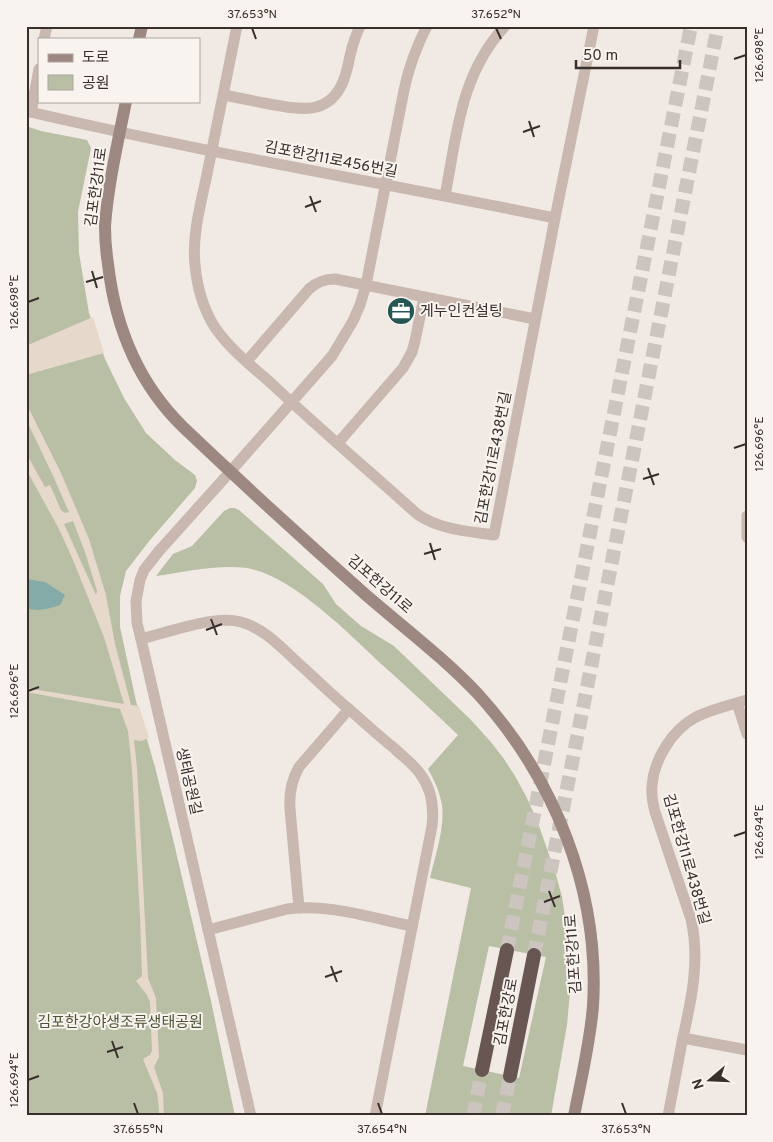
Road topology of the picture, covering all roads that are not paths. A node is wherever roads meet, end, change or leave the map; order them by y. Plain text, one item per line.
1 (237, 26) edge
2 (360, 26) edge
3 (427, 26) edge
4 (505, 26) edge
5 (594, 26) edge
6 (38, 74) edge
7 (224, 95) junction
8 (126, 102) edge
9 (29, 111) edge
10 (120, 132) junction
11 (211, 151) junction
12 (386, 184) junction
13 (445, 196) junction
14 (555, 218) junction
15 (366, 285) junction
16 (424, 297) junction
17 (535, 319) junction
18 (247, 361) junction
19 (292, 402) junction
20 (338, 443) junction
21 (230, 472) junction
22 (747, 516) edge
23 (747, 537) edge
24 (141, 640) junction
25 (742, 701) edge
26 (349, 709) junction
27 (747, 734) edge
28 (300, 908) junction
29 (412, 926) junction
30 (208, 930) junction
31 (507, 950) tunnel mouth
32 (534, 955) tunnel mouth
33 (683, 1038) junction
34 (747, 1050) edge
35 (482, 1070) tunnel mouth
36 (510, 1076) tunnel mouth
37 (251, 1116) edge
38 (375, 1116) edge
39 (574, 1116) edge
40 (668, 1116) edge

1 - 7 street
2 - 7 street
3 - 12 street
4 - 13 street
5 - 14 street
6 - 9 street
7 - 11 street
8 - 10 main road, 김포한강11로
9 - 10 street, 김포한강11로456번길
10 - 11 street, 김포한강11로456번길
10 - 21 main road, 김포한강11로
11 - 12 street, 김포한강11로456번길
11 - 18 street, 김포한강11로438번길
12 - 13 street, 김포한강11로456번길
12 - 15 street
13 - 14 street, 김포한강11로456번길
14 - 17 street, 김포한강11로438번길
15 - 16 street
15 - 18 street
15 - 19 street
16 - 17 street
16 - 20 street
17 - 20 street, 김포한강11로438번길
18 - 19 street, 김포한강11로438번길
19 - 20 street, 김포한강11로438번길
19 - 21 street
21 - 24 street, 생태공원길
21 - 39 main road, 김포한강11로
22 - 23 street
24 - 26 street
24 - 30 street, 생태공원길
25 - 27 street, 김포한강11로438번길
25 - 33 street, 김포한강11로438번길
26 - 28 street
26 - 29 street
28 - 29 street
28 - 30 street
29 - 38 street
30 - 37 street, 생태공원길
31 - 35 highway, 김포한강로
32 - 36 highway, 김포한강로
33 - 34 street
33 - 40 street, 김포한강11로438번길

